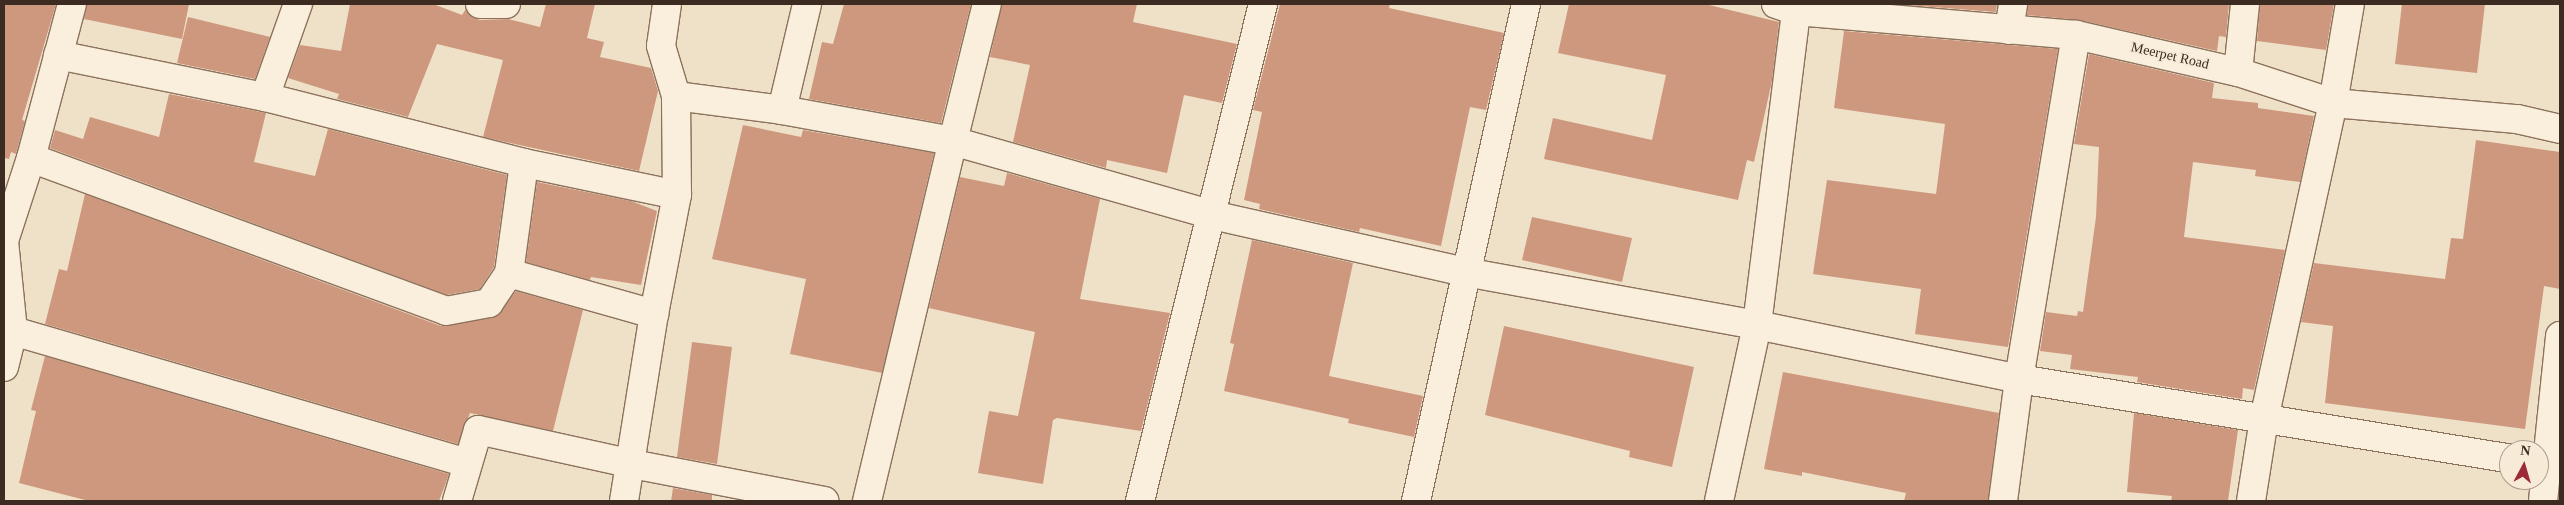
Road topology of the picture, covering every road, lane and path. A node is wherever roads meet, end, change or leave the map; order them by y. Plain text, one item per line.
1 (72, 4) edge
2 (298, 4) edge
3 (480, 4) edge
4 (506, 4) edge
5 (667, 4) edge
6 (807, 4) edge
7 (987, 4) edge
8 (1263, 4) edge
9 (1526, 4) edge
10 (2245, 4) edge
11 (2350, 4) edge
12 (1786, 7) edge
13 (2011, 17) edge
14 (2076, 35) junction
15 (58, 55) junction
16 (2238, 72) junction
17 (676, 96) junction
18 (265, 97) junction
19 (2334, 103) junction
20 (782, 110) junction
21 (2560, 129) edge
22 (953, 141) junction
23 (31, 158) junction
24 (524, 163) junction
25 (677, 195) junction
26 (1212, 215) junction
27 (4, 241) edge
28 (1465, 272) junction
29 (509, 273) junction
30 (654, 314) junction
31 (1757, 325) junction
32 (13, 331) junction
33 (2560, 336) edge
34 (4, 367) edge
35 (2019, 379) junction
36 (2264, 419) junction
37 (2549, 453) edge
38 (2499, 456) edge
39 (467, 464) junction
40 (632, 464) junction
41 (457, 501) edge
42 (624, 501) edge
43 (824, 501) edge
44 (867, 501) edge
45 (1140, 501) edge
46 (1416, 501) edge
47 (1719, 501) edge
48 (2003, 501) edge
49 (2251, 501) edge

1 - 15 street
2 - 18 street
3 - 4 street
5 - 17 street
6 - 20 street
7 - 22 street
8 - 26 street
9 - 28 street
10 - 16 street
11 - 19 street
12 - 13 street, Meerpet Road
12 - 31 street
13 - 14 street, Meerpet Road
14 - 16 street, Meerpet Road
14 - 35 street
15 - 18 street
15 - 23 street
16 - 19 street, Meerpet Road
17 - 20 street
17 - 25 street
18 - 24 street
19 - 21 street, Meerpet Road
19 - 36 street
20 - 22 street
22 - 26 street
22 - 44 street
23 - 27 street
23 - 29 street
24 - 25 street
24 - 29 street
25 - 30 street
26 - 28 street
26 - 45 street
27 - 32 street
28 - 31 street
28 - 46 street
29 - 30 street
30 - 40 street
31 - 35 street
31 - 47 street
32 - 34 street
32 - 39 street
33 - 37 street
35 - 36 street
35 - 48 street
36 - 38 street
36 - 49 street
39 - 40 street
39 - 41 street
40 - 42 street
40 - 43 street

